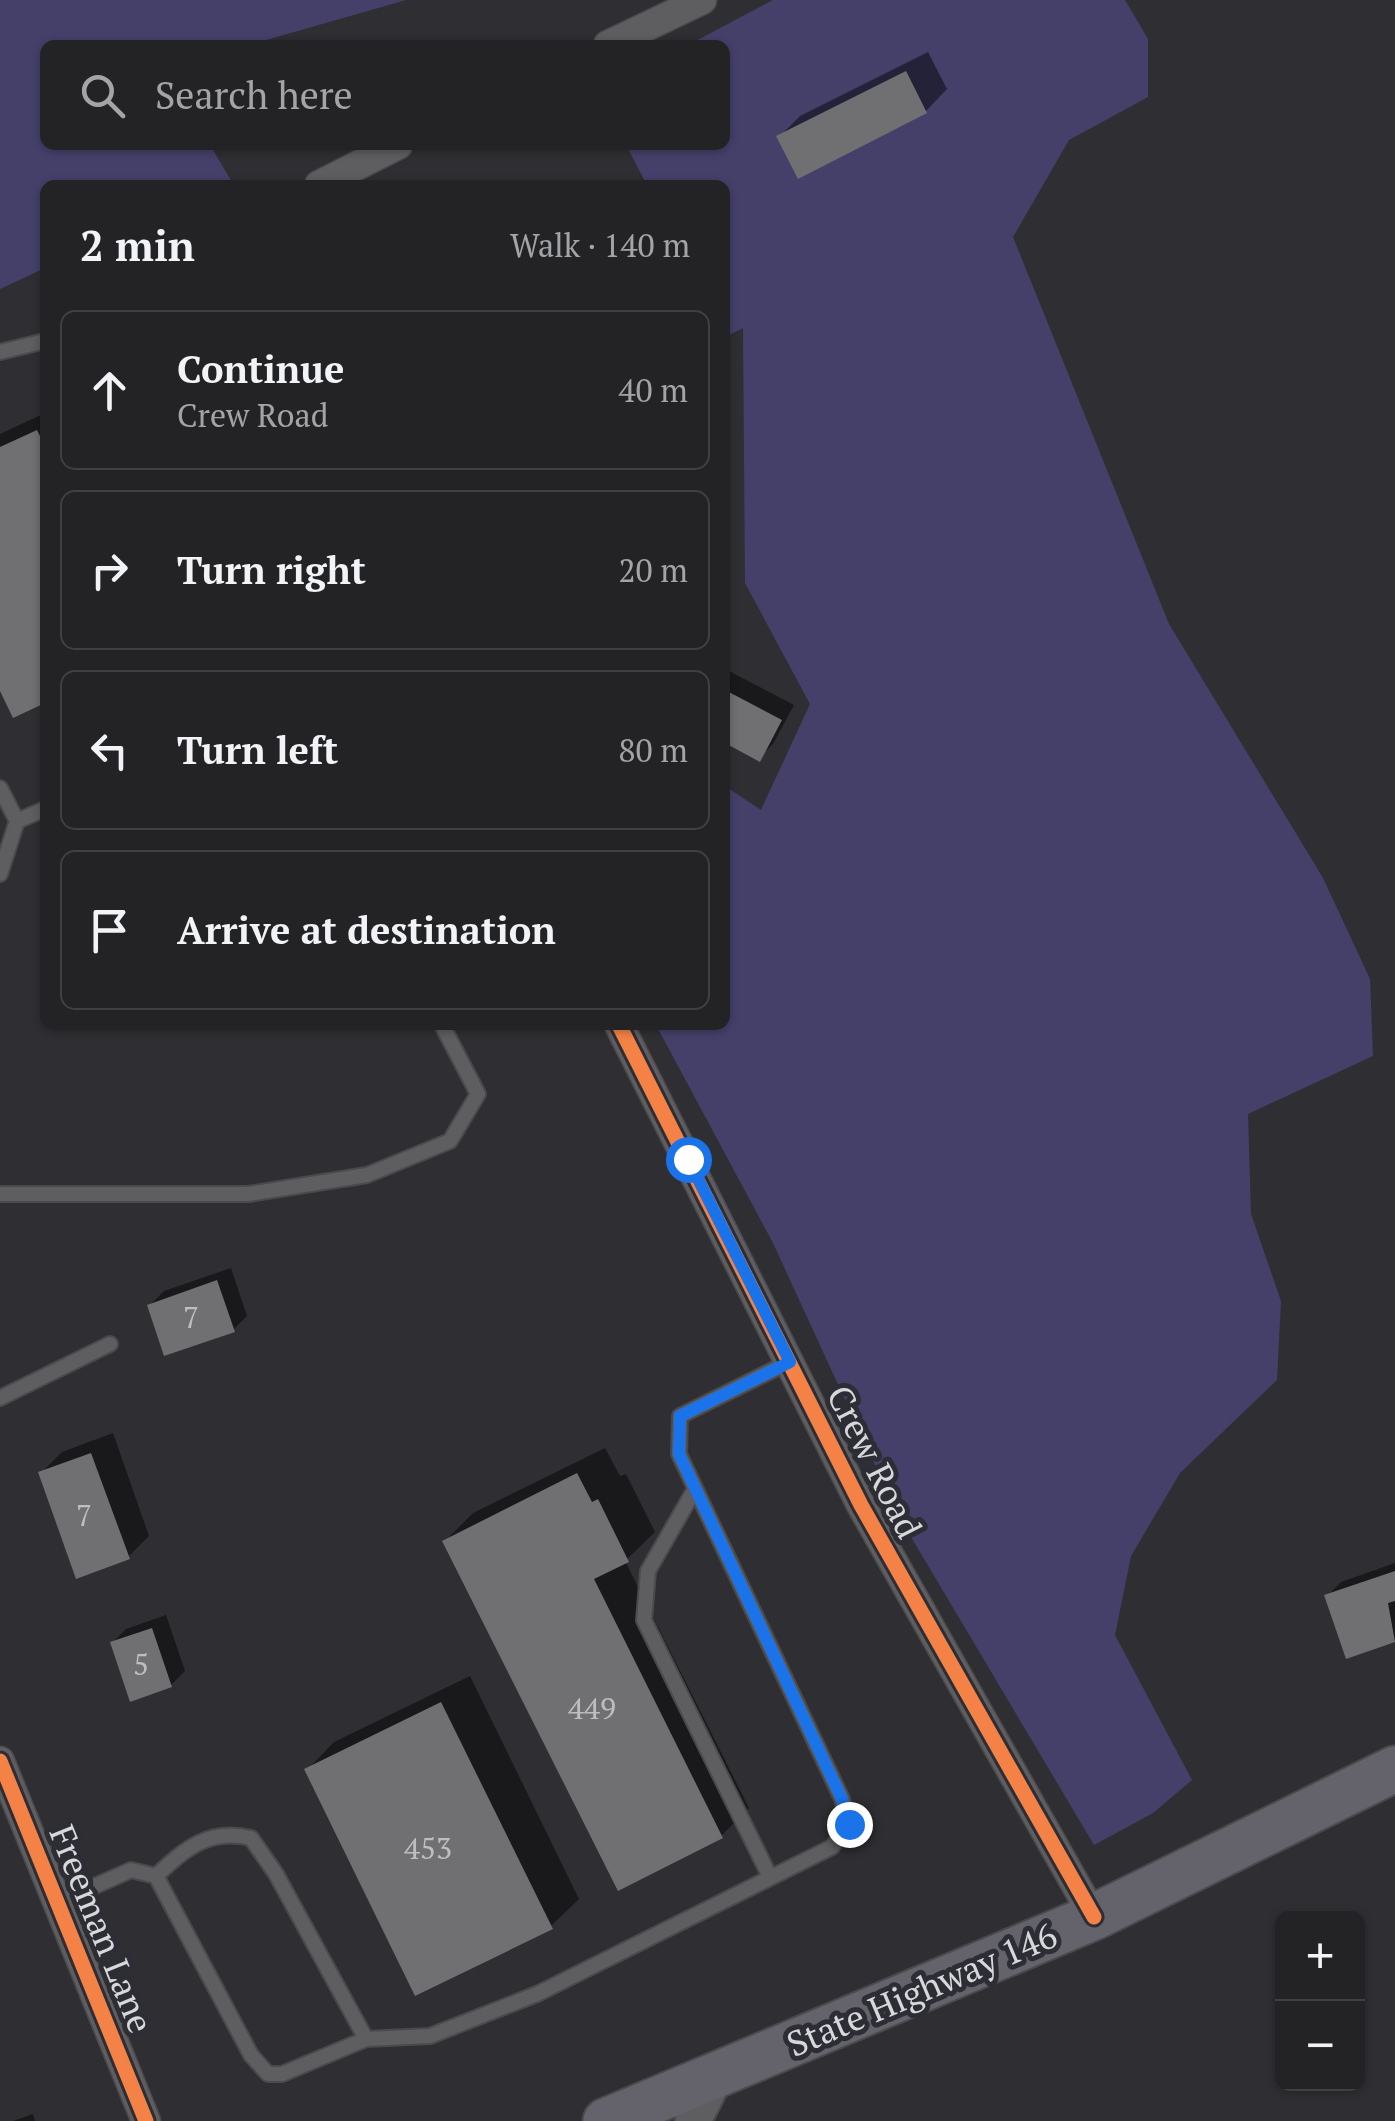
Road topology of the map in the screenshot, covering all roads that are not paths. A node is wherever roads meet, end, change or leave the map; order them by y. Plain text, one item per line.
1 (702, 0) edge
2 (618, 40) edge
3 (388, 150) edge
4 (329, 180) edge
5 (40, 343) edge
6 (0, 352) edge
7 (0, 788) edge
8 (40, 811) edge
9 (17, 821) junction
10 (0, 874) edge
11 (445, 1030) edge
12 (622, 1030) edge
13 (1, 1190) edge
14 (110, 1344) dead end
15 (790, 1362) junction
16 (0, 1398) edge
17 (695, 1489) junction
18 (0, 1760) edge
19 (1395, 1769) edge
20 (156, 1876) junction
21 (770, 1877) junction
22 (59, 1902) junction
23 (1094, 1916) junction
24 (366, 2040) junction
25 (714, 2079) junction
26 (146, 2121) edge
27 (606, 2121) edge
28 (693, 2121) edge

1 - 2 street
3 - 4 street
5 - 6 lane
7 - 9 lane
8 - 9 lane
9 - 10 lane
11 - 13 lane
12 - 15 street, Crew Road
14 - 16 lane
15 - 17 lane
15 - 23 street, Crew Road
17 - 21 lane
17 - 21 lane
18 - 22 street, Freeman Lane
19 - 23 main road, State Highway 146
20 - 22 lane
20 - 24 lane
20 - 24 lane
21 - 24 lane
22 - 26 street, Freeman Lane
23 - 25 main road, State Highway 146
25 - 27 main road, State Highway 146
25 - 28 street

